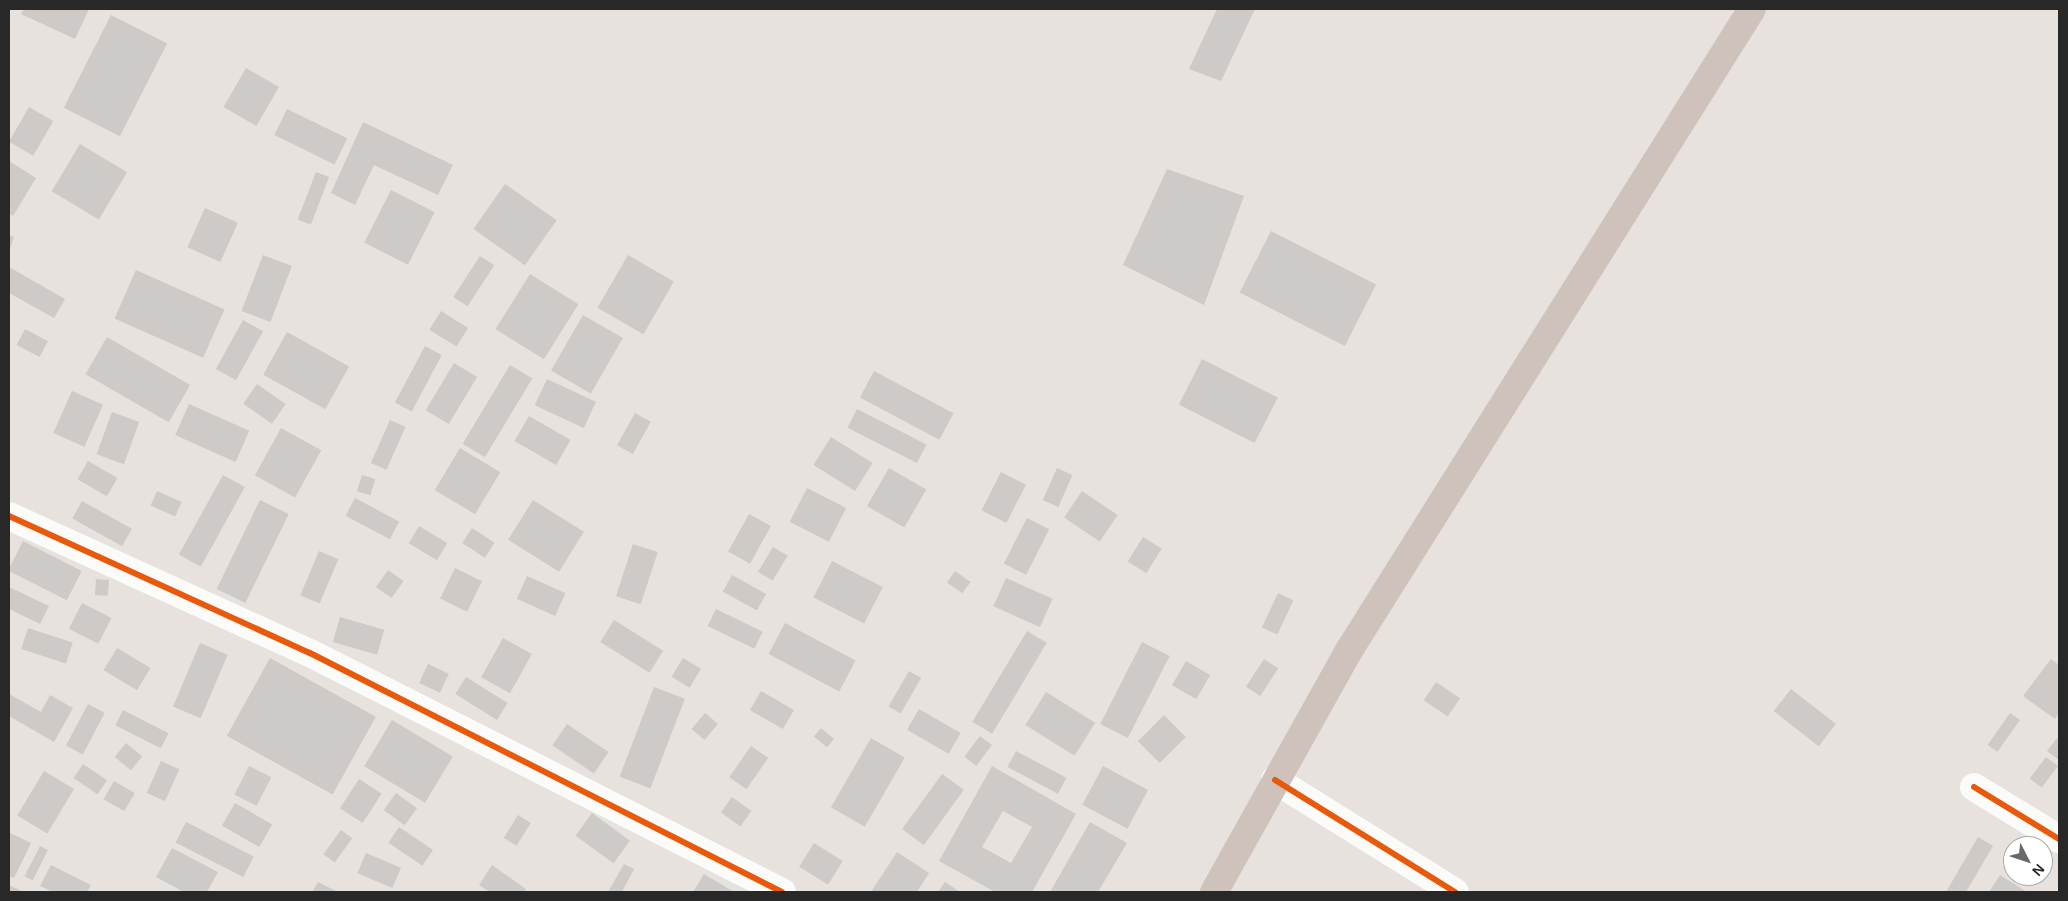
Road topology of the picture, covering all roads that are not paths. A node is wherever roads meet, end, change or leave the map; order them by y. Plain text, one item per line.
1 (1752, 9) edge
2 (9, 516) edge
3 (1275, 780) junction
4 (1974, 787) dead end
5 (2059, 839) edge
6 (782, 892) edge
7 (1214, 892) edge
8 (1455, 892) edge

1 - 3 highway
2 - 6 street
3 - 7 highway
3 - 8 street
4 - 5 street

